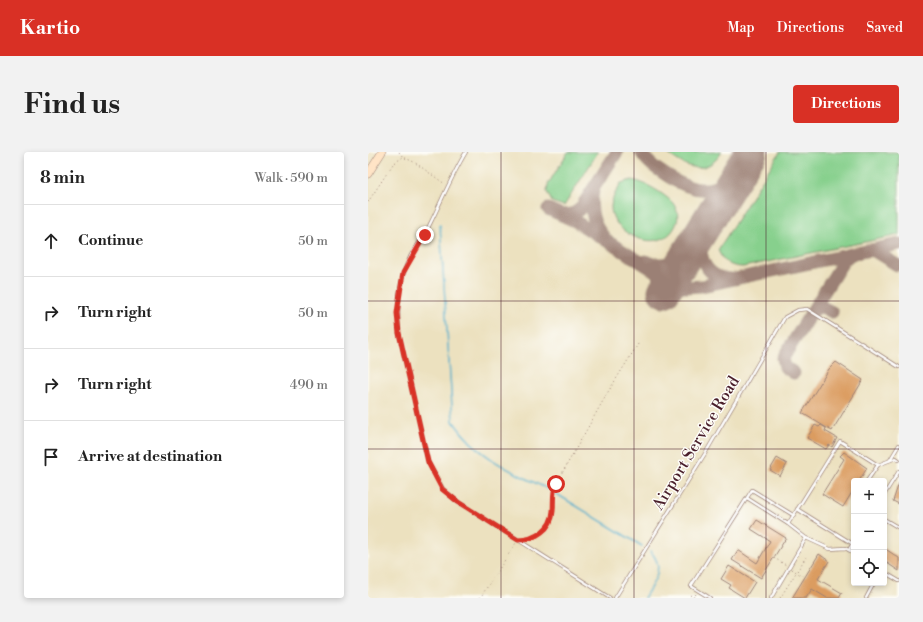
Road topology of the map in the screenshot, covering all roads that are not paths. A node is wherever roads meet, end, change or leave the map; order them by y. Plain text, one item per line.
1 (382, 152) edge
2 (466, 152) edge
3 (368, 174) edge
4 (899, 367) edge
5 (899, 445) edge
6 (890, 460) junction
7 (899, 460) edge
8 (878, 465) junction
9 (899, 471) edge
10 (869, 478) edge
11 (887, 490) edge
12 (747, 498) junction
13 (797, 509) junction
14 (793, 515) junction
15 (887, 521) edge
16 (788, 524) junction
17 (899, 528) edge
18 (806, 538) junction
19 (851, 542) edge
20 (851, 546) edge
21 (848, 550) junction
22 (851, 552) edge
23 (887, 574) edge
24 (899, 582) edge
25 (872, 586) edge
26 (610, 598) edge
27 (615, 598) edge
28 (710, 598) edge
29 (771, 598) edge
30 (866, 598) edge

1 - 3 main road
2 - 26 lane
4 - 27 lane, Airport Service Road
5 - 6 lane
6 - 7 lane
6 - 8 lane
8 - 10 lane
8 - 13 lane
9 - 11 lane
12 - 14 lane
12 - 16 lane
12 - 28 lane
13 - 14 lane
13 - 19 lane
14 - 16 lane
15 - 17 lane
16 - 18 lane
18 - 21 lane
18 - 29 lane
20 - 21 lane
21 - 22 lane
23 - 24 lane
25 - 30 lane

